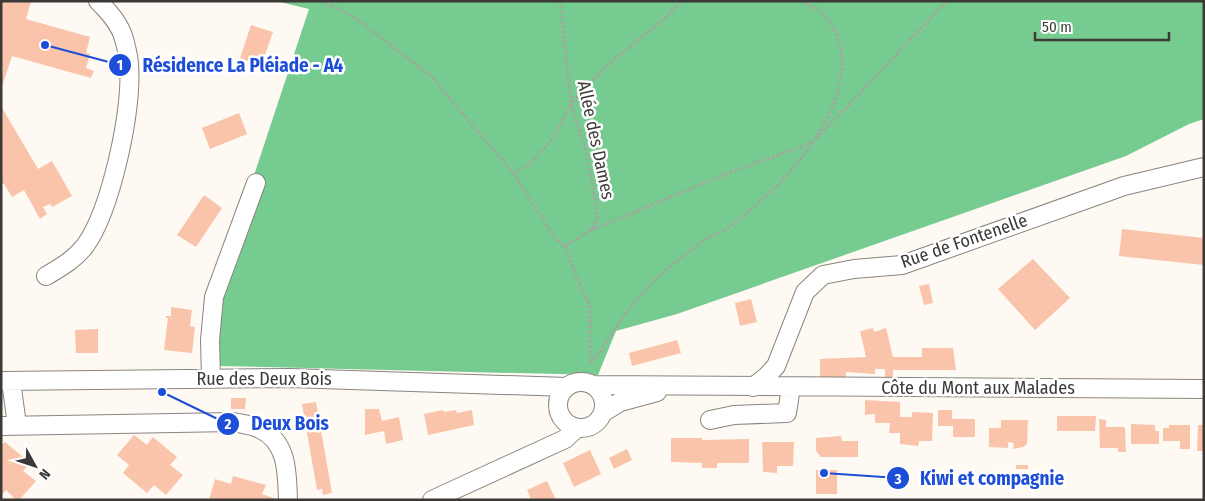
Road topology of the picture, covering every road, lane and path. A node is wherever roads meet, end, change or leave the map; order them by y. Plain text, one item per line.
1 (98, 1) edge
2 (322, 1) edge
3 (560, 1) edge
4 (681, 1) edge
5 (801, 1) edge
6 (947, 1) edge
7 (570, 103) junction
8 (812, 143) junction
9 (1204, 167) edge
10 (513, 173) junction
11 (256, 183) dead end
12 (591, 230) junction
13 (565, 246) junction
14 (46, 276) dead end
15 (591, 364) junction
16 (211, 379) junction
17 (6, 381) edge
18 (590, 383) junction
19 (527, 386) junction
20 (567, 387) junction
21 (677, 387) junction
22 (753, 387) junction
23 (791, 387) junction
24 (1204, 389) edge
25 (560, 411) junction
26 (604, 412) junction
27 (710, 420) dead end
28 (9, 425) edge
29 (577, 428) junction
30 (545, 448) junction
31 (288, 500) edge
32 (432, 500) edge

1 - 14 street
2 - 10 path
3 - 7 path, Allée des Dames
4 - 7 path
5 - 8 path
6 - 8 path
7 - 10 path
7 - 12 path, Allée des Dames
8 - 12 path
8 - 15 path
9 - 22 street, Rue de Fontenelle
10 - 13 path
11 - 16 street
12 - 13 path
13 - 15 path
15 - 18 path
16 - 17 street, Rue des Deux Bois
16 - 19 street, Rue des Deux Bois
17 - 28 street
18 - 20 street
18 - 21 street
18 - 26 street
19 - 20 street, Rue des Deux Bois
19 - 25 street, Rue des Deux Bois
20 - 25 street
21 - 22 street, Côte du Mont aux Malades
21 - 26 street
22 - 23 street, Côte du Mont aux Malades
23 - 24 street, Côte du Mont aux Malades
23 - 27 street
25 - 29 street
25 - 30 street
26 - 29 street
28 - 31 street
29 - 30 street
30 - 32 street

